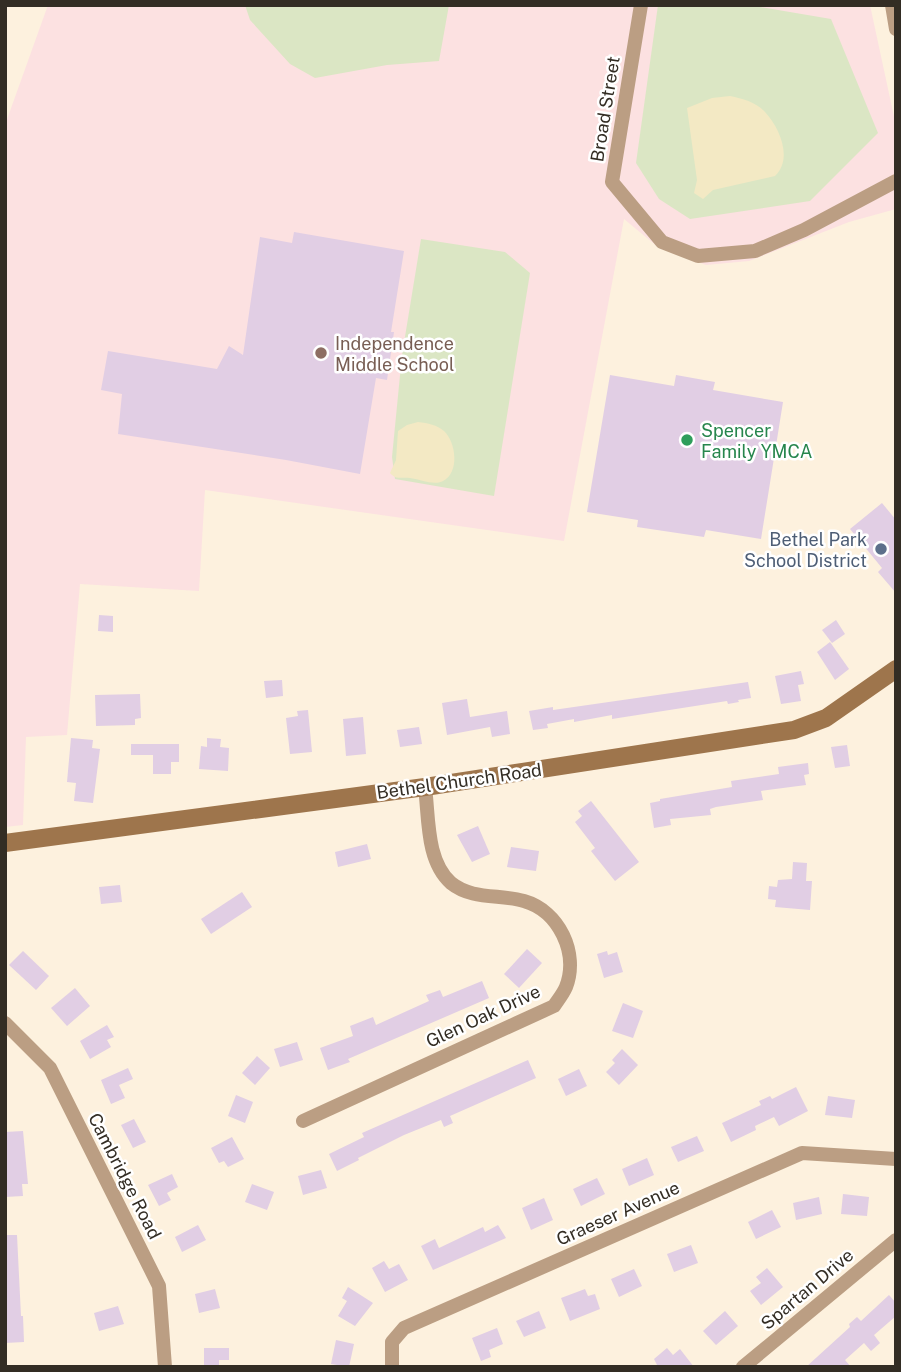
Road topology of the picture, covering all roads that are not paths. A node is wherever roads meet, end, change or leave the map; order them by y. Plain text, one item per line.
1 (641, 5) edge
2 (892, 5) edge
3 (896, 29) edge
4 (896, 181) edge
5 (896, 669) edge
6 (425, 787) junction
7 (5, 843) edge
8 (5, 1023) edge
9 (303, 1121) dead end
10 (896, 1159) edge
11 (896, 1240) edge
12 (165, 1367) edge
13 (392, 1367) edge
14 (743, 1367) edge

1 - 4 street, Broad Street
2 - 3 street
5 - 6 street, Bethel Church Road
6 - 7 street, Bethel Church Road
6 - 9 street, Glen Oak Drive
8 - 12 street, Cambridge Road
10 - 13 street, Graeser Avenue
11 - 14 street, Spartan Drive

